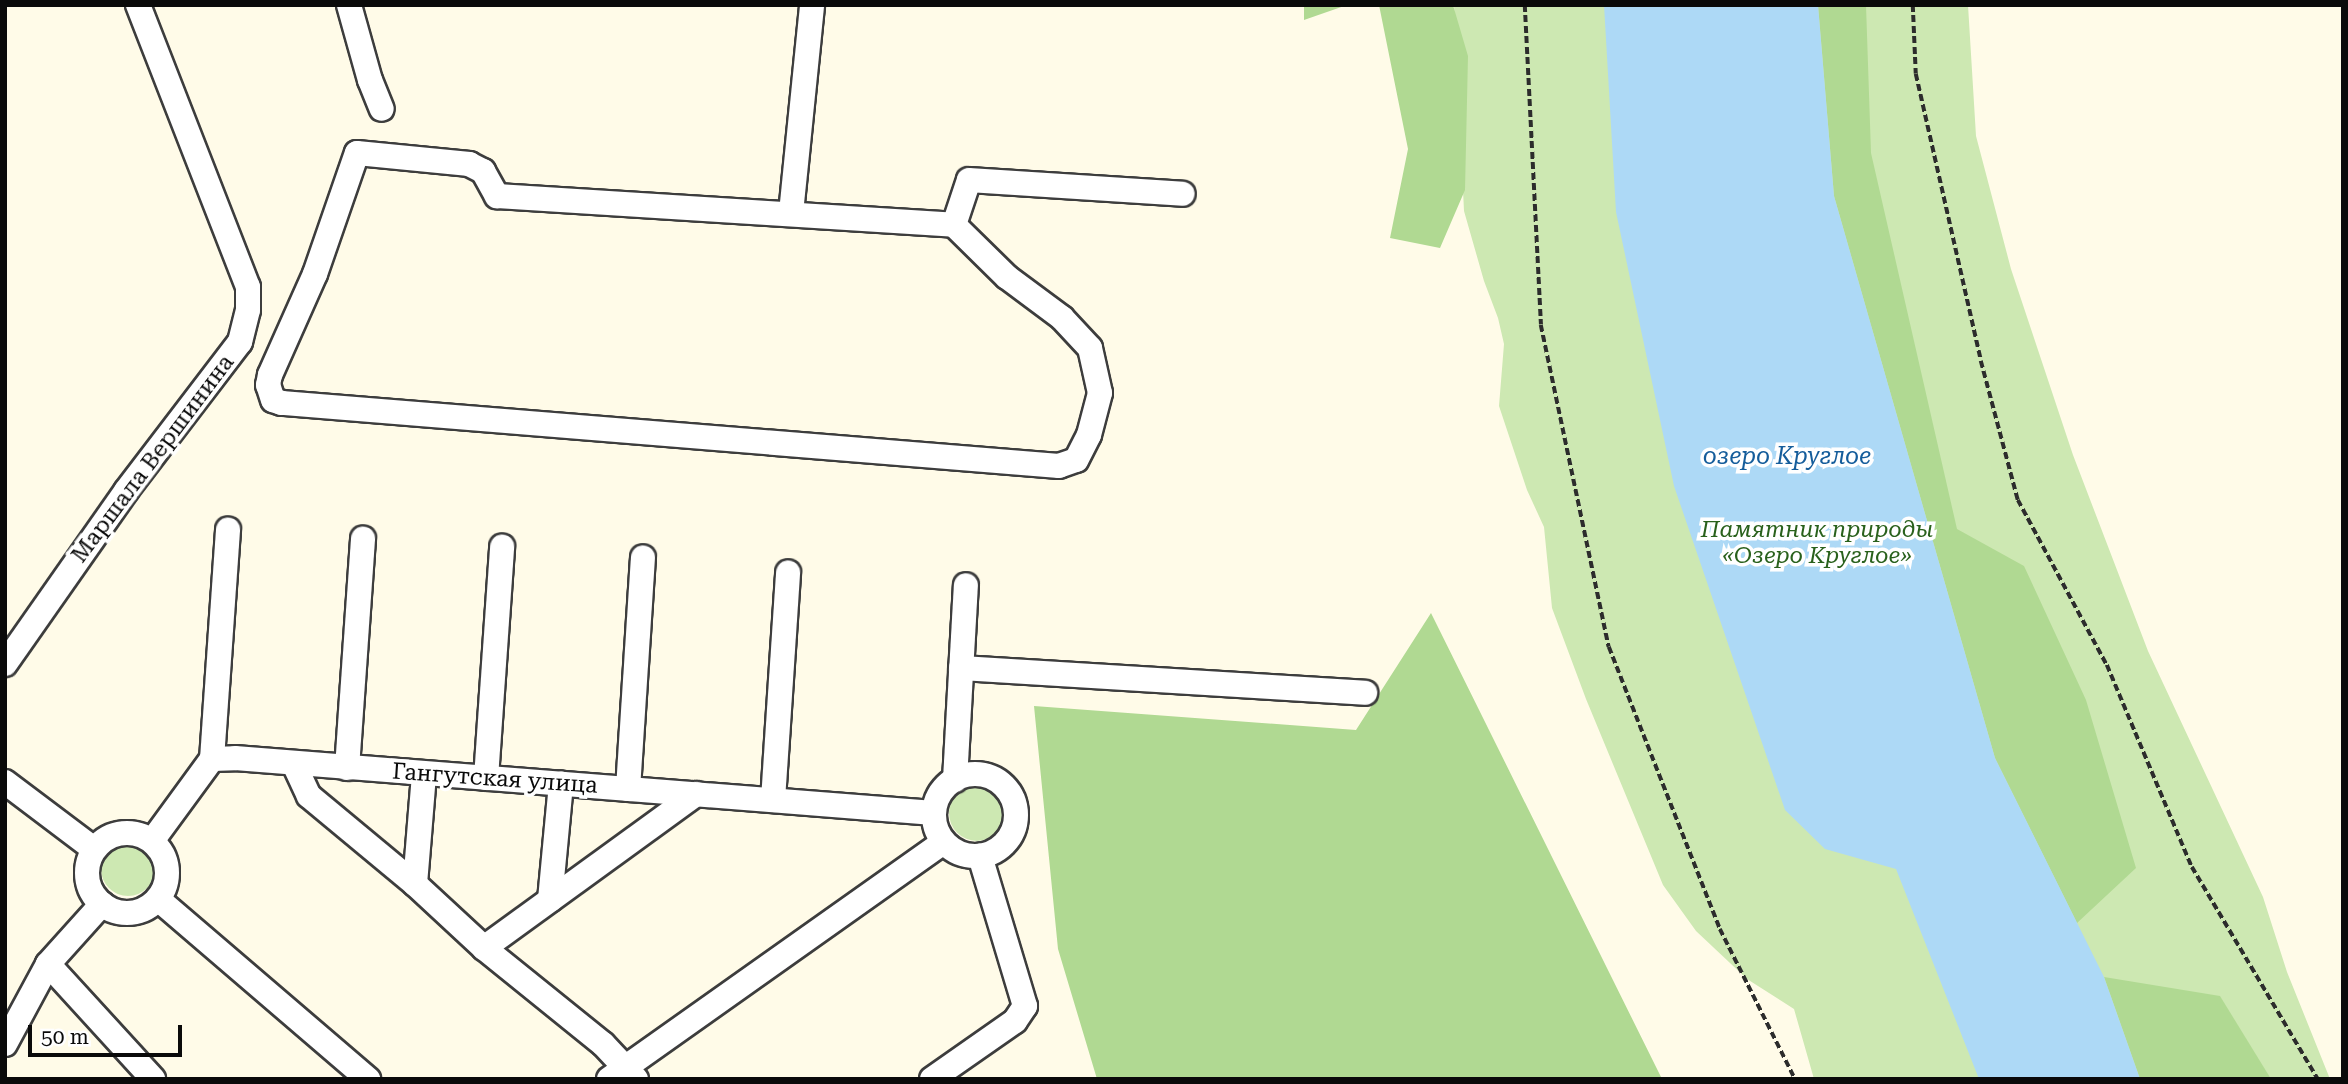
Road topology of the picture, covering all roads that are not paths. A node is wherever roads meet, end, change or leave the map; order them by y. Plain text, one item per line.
1 (138, 5) edge
2 (349, 5) edge
3 (812, 5) edge
4 (383, 109) dead end
5 (1183, 194) dead end
6 (791, 213) junction
7 (954, 225) junction
8 (228, 530) dead end
9 (363, 539) dead end
10 (502, 547) dead end
11 (643, 557) dead end
12 (788, 572) dead end
13 (966, 585) dead end
14 (5, 664) edge
15 (961, 668) junction
16 (1365, 693) dead end
17 (212, 759) junction
18 (294, 764) junction
19 (347, 768) junction
20 (424, 774) junction
21 (486, 778) junction
22 (955, 780) junction
23 (5, 782) edge
24 (561, 784) junction
25 (628, 789) junction
26 (696, 794) junction
27 (773, 800) junction
28 (934, 813) junction
29 (152, 841) junction
30 (944, 842) junction
31 (94, 849) junction
32 (980, 856) junction
33 (415, 884) junction
34 (158, 899) junction
35 (550, 900) junction
36 (102, 904) junction
37 (484, 948) junction
38 (48, 964) junction
39 (5, 1044) edge
40 (624, 1075) edge
41 (153, 1079) edge
42 (368, 1079) edge
43 (932, 1079) edge

1 - 14 street, Маршала Вершинина
2 - 4 street
3 - 6 street
5 - 7 street
6 - 7 street
6 - 7 street
8 - 17 street
9 - 19 street
10 - 21 street
11 - 25 street
12 - 27 street
13 - 15 street
15 - 16 street
15 - 22 street
17 - 18 street, Гангутская улица
17 - 29 street
18 - 19 street, Гангутская улица
18 - 33 street
19 - 20 street, Гангутская улица
20 - 21 street, Гангутская улица
20 - 33 street
21 - 24 street, Гангутская улица
22 - 28 street
22 - 32 street
23 - 31 street
24 - 25 street, Гангутская улица
24 - 35 street
25 - 26 street, Гангутская улица
26 - 27 street, Гангутская улица
26 - 35 street
27 - 28 street, Гангутская улица
28 - 30 street
29 - 31 street
29 - 34 street
30 - 32 street
30 - 40 street
31 - 36 street
32 - 43 street
33 - 37 street
34 - 36 street
34 - 42 street
35 - 37 street
36 - 38 street
37 - 40 street
38 - 39 street
38 - 41 street

